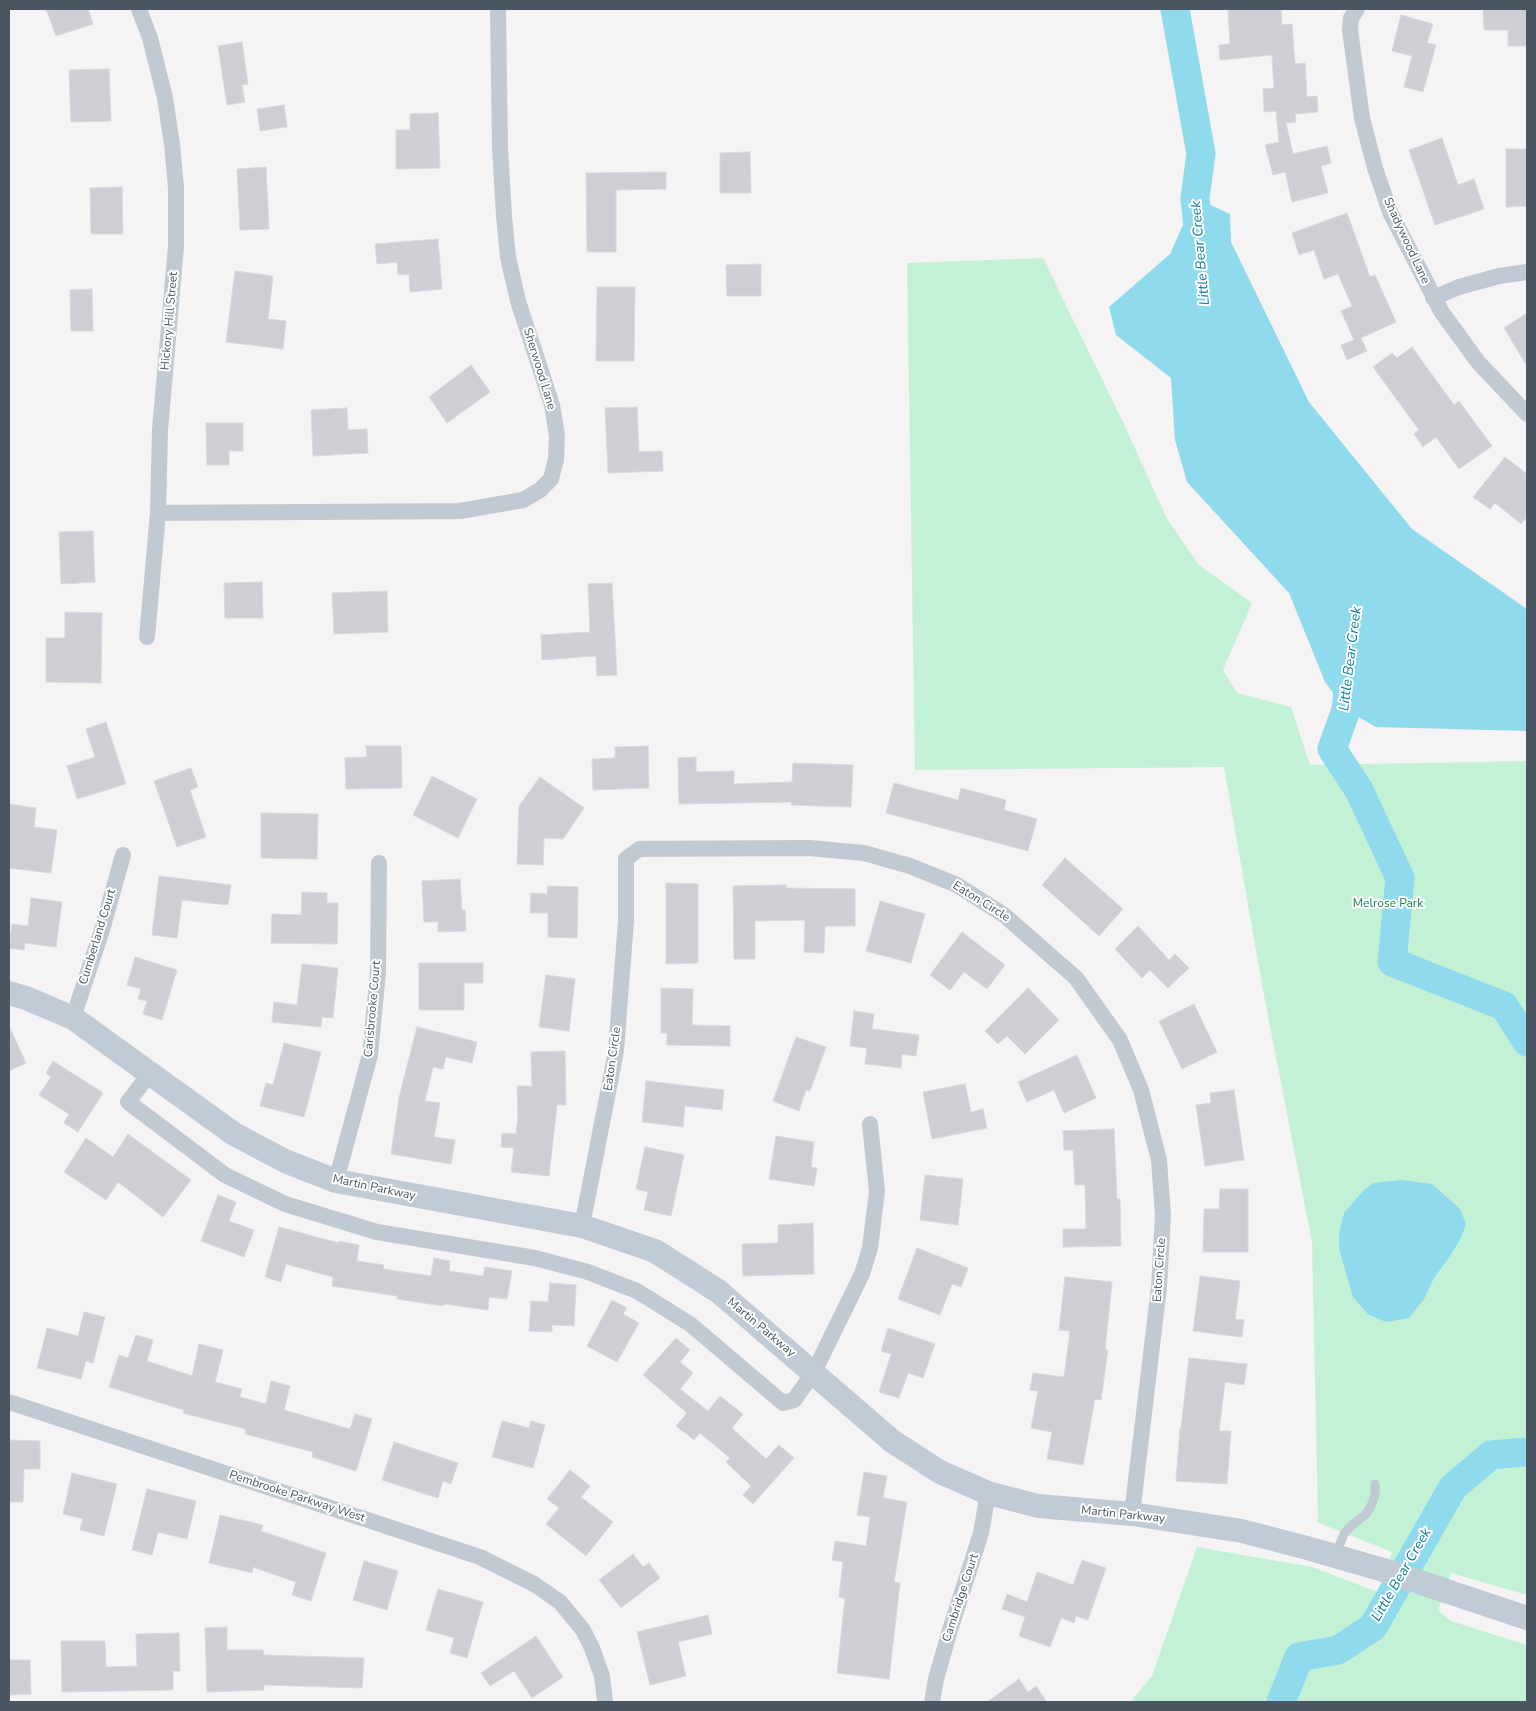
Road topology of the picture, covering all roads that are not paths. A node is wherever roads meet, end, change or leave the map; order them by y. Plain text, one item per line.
1 (139, 9) edge
2 (498, 9) edge
3 (1357, 9) edge
4 (1527, 272) edge
5 (1434, 298) junction
6 (1527, 414) edge
7 (158, 513) junction
8 (148, 637) dead end
9 (123, 855) dead end
10 (378, 863) dead end
11 (9, 993) edge
12 (73, 1018) junction
13 (150, 1073) junction
14 (870, 1124) dead end
15 (336, 1181) junction
16 (582, 1226) junction
17 (814, 1372) junction
18 (9, 1402) edge
19 (1375, 1484) dead end
20 (988, 1493) junction
21 (1132, 1514) junction
22 (1335, 1556) junction
23 (1527, 1618) edge
24 (605, 1702) edge
25 (932, 1702) edge

1 - 7 street, Hickory Hill Street
2 - 7 street, Sherwood Lane
3 - 5 street, Shadywood Lane
4 - 5 street
5 - 6 street, Shadywood Lane
7 - 8 street, Hickory Hill Street
9 - 12 street, Cumberland Court
10 - 15 street, Carisbrooke Court
11 - 12 street, Martin Parkway
12 - 13 street, Martin Parkway
13 - 15 street, Martin Parkway
13 - 17 street
14 - 17 street
15 - 16 street, Martin Parkway
16 - 17 street, Martin Parkway
16 - 21 street, Eaton Circle
17 - 20 street, Martin Parkway
18 - 24 street, Pembrooke Parkway West
19 - 22 lane
20 - 21 street, Martin Parkway
20 - 25 street, Cambridge Court
21 - 22 street, Martin Parkway
22 - 23 street, Martin Parkway

